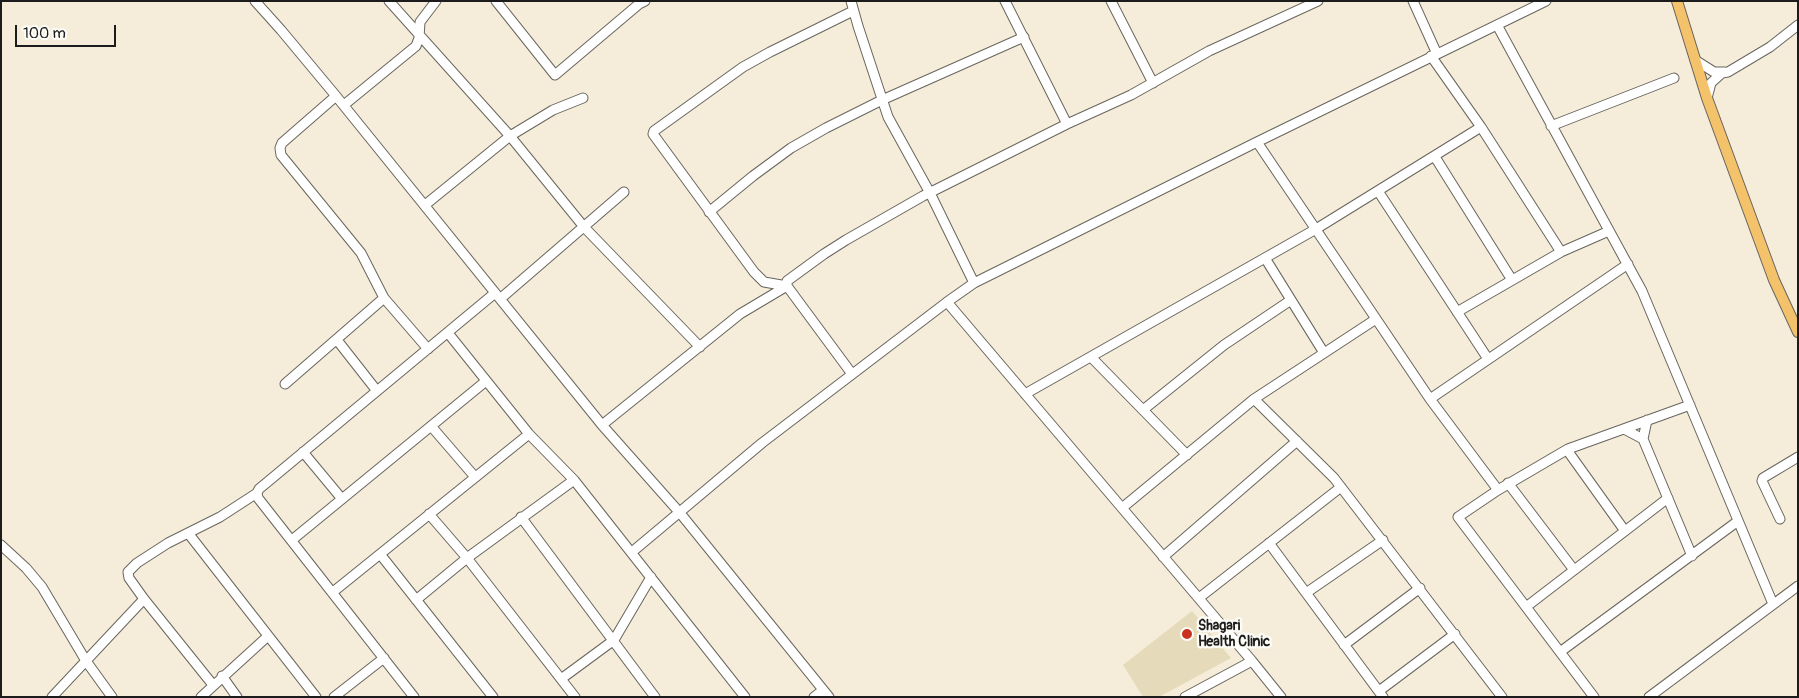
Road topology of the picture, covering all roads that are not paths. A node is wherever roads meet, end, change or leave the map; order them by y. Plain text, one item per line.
1 (255, 1) edge
2 (389, 1) edge
3 (436, 1) edge
4 (496, 1) edge
5 (645, 1) edge
6 (851, 1) edge
7 (1005, 1) edge
8 (1111, 1) edge
9 (1318, 1) edge
10 (1413, 1) edge
11 (1546, 1) edge
12 (1677, 1) edge
13 (853, 11) junction
14 (1497, 25) junction
15 (1798, 25) edge
16 (419, 34) junction
17 (1024, 37) junction
18 (1434, 55) junction
19 (1695, 60) junction
20 (1728, 72) junction
21 (1674, 78) dead end
22 (1153, 83) junction
23 (336, 96) junction
24 (583, 98) dead end
25 (1707, 98) junction
26 (882, 100) junction
27 (344, 105) junction
28 (1067, 124) junction
29 (1552, 126) junction
30 (1481, 127) junction
31 (510, 136) junction
32 (1257, 142) junction
33 (1435, 156) junction
34 (1378, 191) junction
35 (624, 192) dead end
36 (930, 193) junction
37 (425, 205) junction
38 (709, 212) junction
39 (584, 227) junction
40 (1316, 230) junction
41 (1609, 230) junction
42 (1561, 252) junction
43 (1265, 258) junction
44 (1628, 264) junction
45 (1512, 280) junction
46 (974, 283) junction
47 (787, 286) junction
48 (497, 296) junction
49 (384, 298) junction
50 (1291, 300) junction
51 (947, 302) junction
52 (1457, 312) junction
53 (1376, 318) junction
54 (1797, 329) edge
55 (448, 333) junction
56 (337, 340) junction
57 (700, 347) junction
58 (428, 349) junction
59 (1324, 353) junction
60 (1091, 356) junction
61 (1488, 359) junction
62 (852, 374) junction
63 (486, 381) junction
64 (285, 384) dead end
65 (377, 391) junction
66 (1025, 394) junction
67 (1254, 399) junction
68 (1430, 399) junction
69 (1690, 405) junction
70 (1143, 410) junction
71 (1647, 420) junction
72 (602, 425) junction
73 (431, 426) junction
74 (1624, 429) junction
75 (528, 434) junction
76 (1642, 439) junction
77 (1296, 441) junction
78 (1568, 450) junction
79 (303, 452) junction
80 (1187, 454) junction
81 (1798, 457) edge
82 (475, 477) junction
83 (574, 480) junction
84 (1508, 483) junction
85 (1341, 487) junction
86 (1498, 490) junction
87 (257, 492) junction
88 (1668, 498) junction
89 (342, 499) junction
90 (1122, 508) junction
91 (680, 513) junction
92 (430, 514) junction
93 (521, 517) junction
94 (1780, 520) dead end
95 (1738, 522) junction
96 (1625, 530) junction
97 (188, 533) junction
98 (292, 540) junction
99 (1383, 540) junction
100 (1269, 543) junction
101 (1, 545) edge
102 (632, 552) junction
103 (380, 554) junction
104 (1163, 556) junction
105 (1692, 556) junction
106 (467, 558) junction
107 (1574, 570) junction
108 (651, 577) junction
109 (1798, 586) edge
110 (1420, 588) junction
111 (333, 592) junction
112 (1306, 593) junction
113 (1199, 598) junction
114 (144, 600) junction
115 (416, 600) junction
116 (1773, 604) junction
117 (1526, 607) junction
118 (1455, 634) junction
119 (268, 636) junction
120 (614, 640) junction
121 (1344, 645) junction
122 (1560, 652) junction
123 (384, 658) junction
124 (86, 661) junction
125 (1252, 661) junction
126 (222, 676) junction
127 (561, 679) junction
128 (213, 685) junction
129 (826, 693) edge
130 (1381, 694) edge
131 (1501, 696) edge
132 (52, 697) edge
133 (112, 697) edge
134 (200, 697) edge
135 (237, 697) edge
136 (316, 697) edge
137 (334, 697) edge
138 (414, 697) edge
139 (493, 697) edge
140 (575, 697) edge
141 (655, 697) edge
142 (745, 697) edge
143 (814, 697) edge
144 (1185, 697) edge
145 (1281, 697) edge
146 (1594, 697) edge
147 (1649, 697) edge

1 - 23 street
2 - 16 street
3 - 16 street
4 - 5 street
6 - 13 street
7 - 17 street
8 - 22 street
9 - 22 street
10 - 18 street
11 - 14 street
12 - 19 main road
13 - 26 street
13 - 38 street
14 - 18 street
14 - 29 street
15 - 20 street
16 - 27 street
16 - 31 street
17 - 26 street
17 - 28 street
18 - 30 street
18 - 32 street
19 - 20 street
19 - 25 main road
20 - 25 street
21 - 29 street
22 - 28 street
23 - 27 street
23 - 49 street
24 - 31 street
25 - 54 main road
26 - 36 street
26 - 38 street
27 - 37 street
28 - 36 street
29 - 41 street
30 - 33 street
30 - 42 street
31 - 37 street
31 - 39 street
32 - 40 street
32 - 46 street
33 - 34 street
33 - 45 street
34 - 40 street
34 - 52 street
35 - 39 street
36 - 46 street
36 - 47 street
37 - 48 street
38 - 47 street
39 - 48 street
39 - 57 street
40 - 43 street
40 - 53 street
41 - 42 street
41 - 44 street
42 - 45 street
43 - 50 street
43 - 60 street
44 - 61 street
44 - 69 street
45 - 52 street
46 - 51 street
47 - 57 street
47 - 62 street
48 - 55 street
48 - 72 street
49 - 56 street
49 - 58 street
50 - 59 street
50 - 70 street
51 - 62 street
51 - 66 street
52 - 61 street
53 - 59 street
53 - 68 street
55 - 58 street
55 - 63 street
56 - 64 street
56 - 65 street
57 - 72 street
58 - 65 street
59 - 67 street
60 - 66 street
60 - 70 street
61 - 68 street
62 - 91 street
63 - 73 street
63 - 75 street
65 - 79 street
66 - 90 street
67 - 77 street
67 - 80 street
68 - 86 street
69 - 71 street
69 - 95 street
70 - 80 street
71 - 74 street
71 - 76 street
72 - 91 street
73 - 82 street
73 - 89 street
74 - 76 street
74 - 78 street
75 - 82 street
75 - 83 street
76 - 88 street
77 - 85 street
77 - 104 street
78 - 84 street
78 - 96 street
79 - 87 street
79 - 89 street
80 - 90 street
81 - 94 street
82 - 92 street
83 - 93 street
83 - 102 street
84 - 86 street
84 - 107 street
85 - 99 street
85 - 100 street
86 - 117 street
87 - 97 street
87 - 98 street
88 - 96 street
88 - 105 street
89 - 98 street
90 - 104 street
91 - 102 street
91 - 129 street
92 - 103 street
92 - 106 street
93 - 106 street
93 - 120 street
95 - 105 street
95 - 116 street
96 - 107 street
97 - 114 street
97 - 119 street
98 - 111 street
99 - 110 street
99 - 112 street
100 - 112 street
100 - 113 street
101 - 124 street
102 - 108 street
103 - 111 street
103 - 115 street
104 - 113 street
105 - 122 street
106 - 115 street
106 - 127 street
107 - 117 street
108 - 120 street
108 - 142 street
109 - 116 street
110 - 118 street
110 - 121 street
111 - 123 street
112 - 121 street
113 - 125 street
114 - 124 street
114 - 128 street
115 - 139 street
116 - 147 street
117 - 122 street
118 - 130 street
118 - 131 street
119 - 126 street
119 - 136 street
120 - 127 street
120 - 141 street
121 - 130 street
122 - 146 street
123 - 137 street
123 - 138 street
124 - 132 street
124 - 133 street
125 - 144 street
125 - 145 street
126 - 128 street
126 - 135 street
127 - 140 street
128 - 134 street
129 - 143 street

